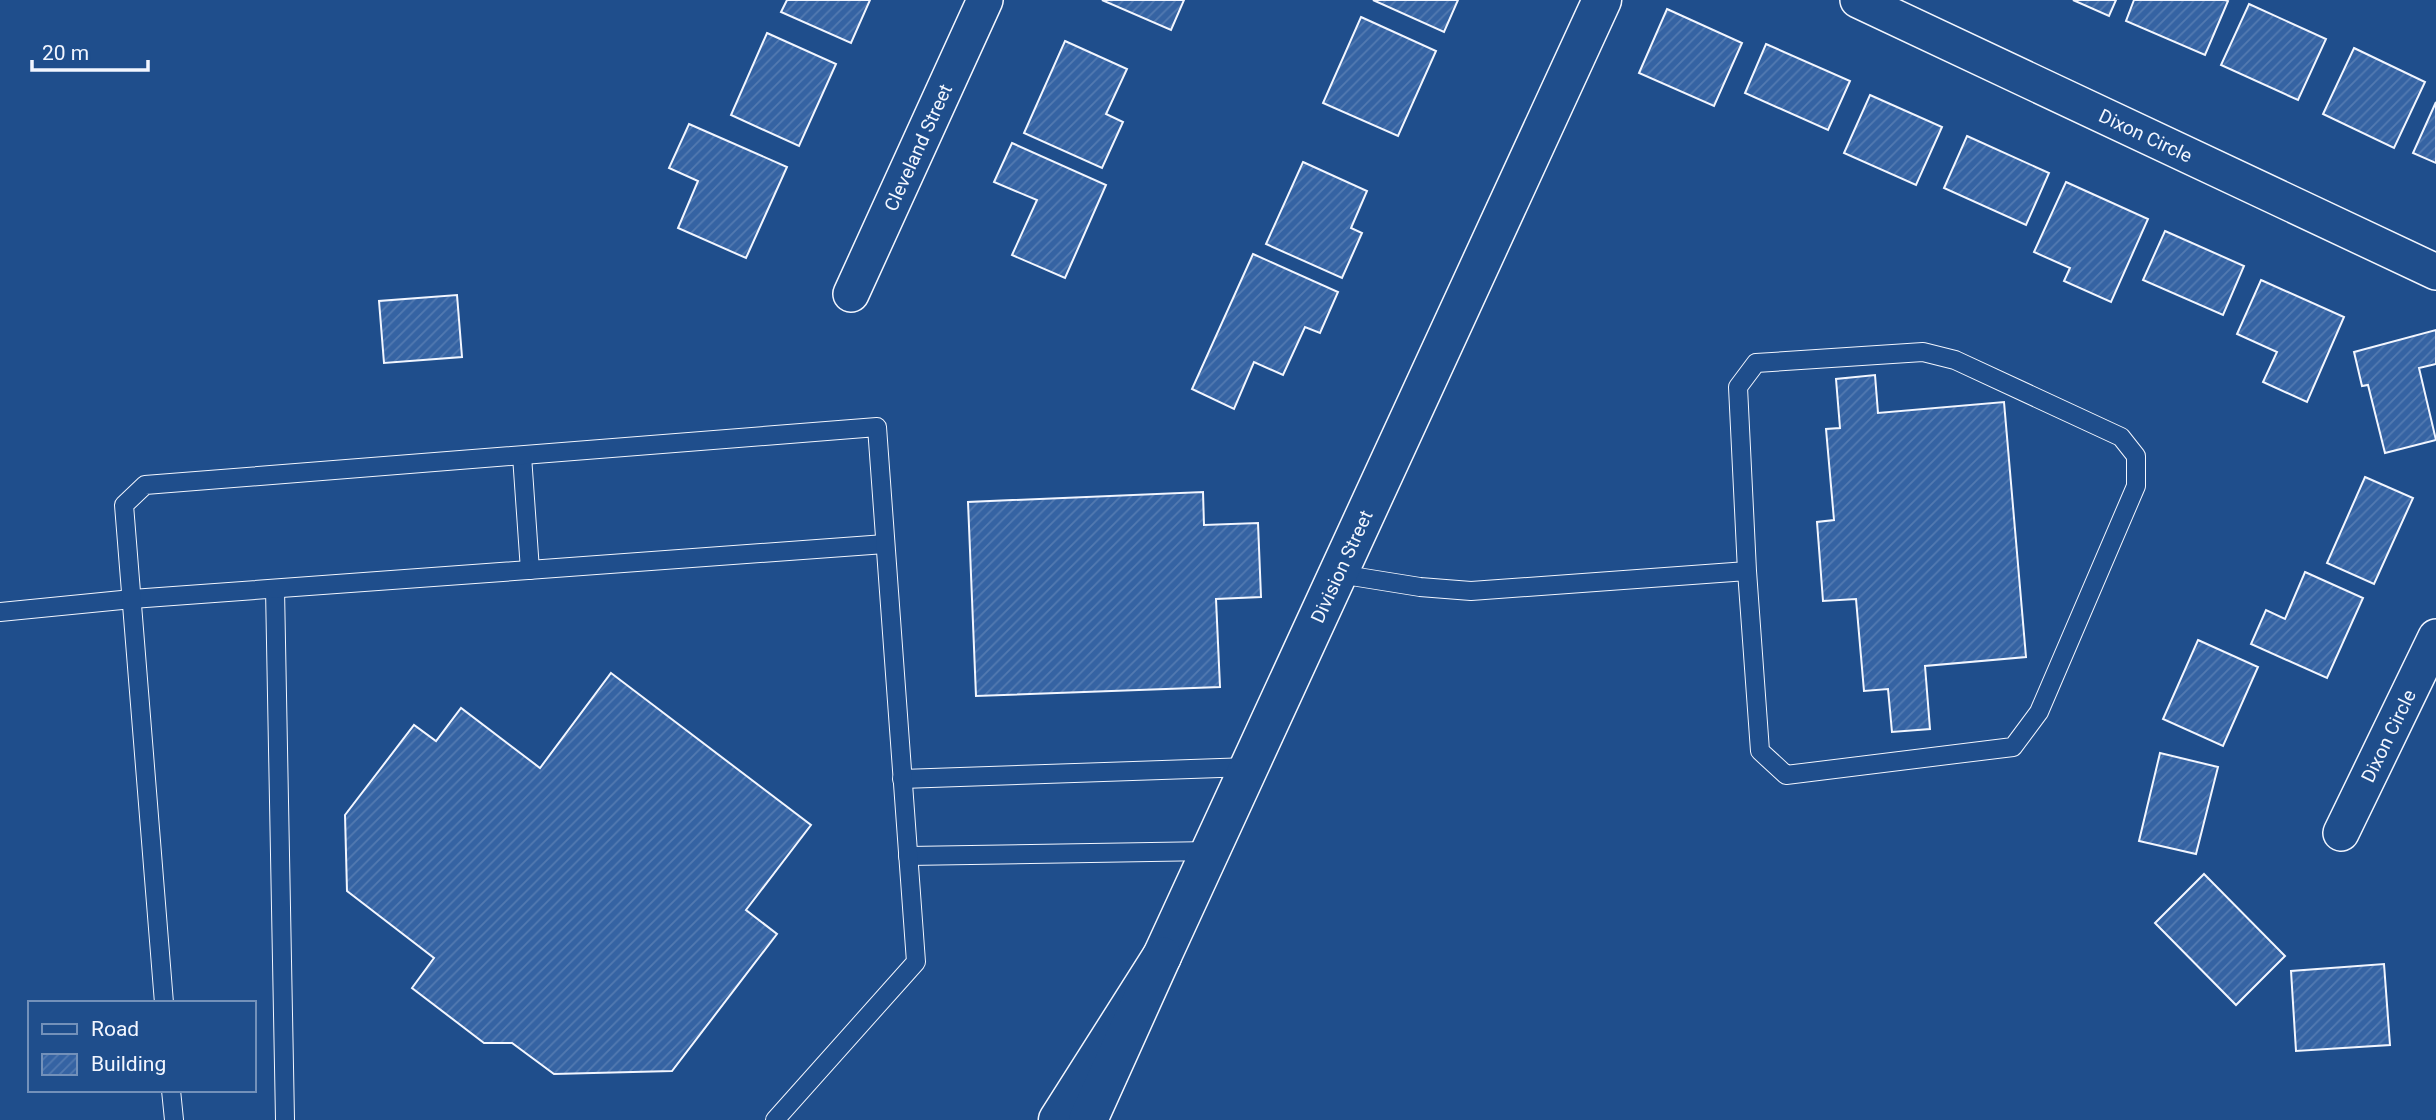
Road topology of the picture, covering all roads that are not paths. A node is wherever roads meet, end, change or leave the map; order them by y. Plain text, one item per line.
1 (985, 0) edge
2 (1602, 0) edge
3 (1858, 0) edge
4 (2436, 272) edge
5 (850, 293) dead end
6 (522, 456) junction
7 (885, 544) junction
8 (530, 570) junction
9 (1747, 571) junction
10 (1339, 574) junction
11 (275, 589) junction
12 (132, 599) junction
13 (0, 612) edge
14 (2436, 637) edge
15 (1249, 767) junction
16 (902, 779) junction
17 (2341, 832) dead end
18 (1211, 851) junction
19 (908, 856) junction
20 (1162, 956) junction
21 (164, 1001) edge
22 (171, 1092) edge
23 (174, 1120) edge
24 (285, 1120) edge
25 (775, 1120) edge
26 (1058, 1120) edge
27 (1088, 1120) edge

1 - 5 street, Cleveland Street
2 - 10 street, Division Street
3 - 4 street, Dixon Circle
6 - 7 lane
6 - 8 lane
6 - 12 lane
7 - 8 lane
7 - 16 lane
8 - 11 lane
9 - 9 lane
9 - 10 lane
10 - 15 street, Division Street
11 - 12 lane
11 - 24 lane
12 - 13 lane
12 - 21 lane
14 - 17 street, Dixon Circle
15 - 16 lane
15 - 18 street, Division Street
16 - 19 lane
18 - 19 lane
18 - 20 street, Division Street
19 - 25 lane
20 - 26 street, Division Street
20 - 27 street
22 - 23 lane

